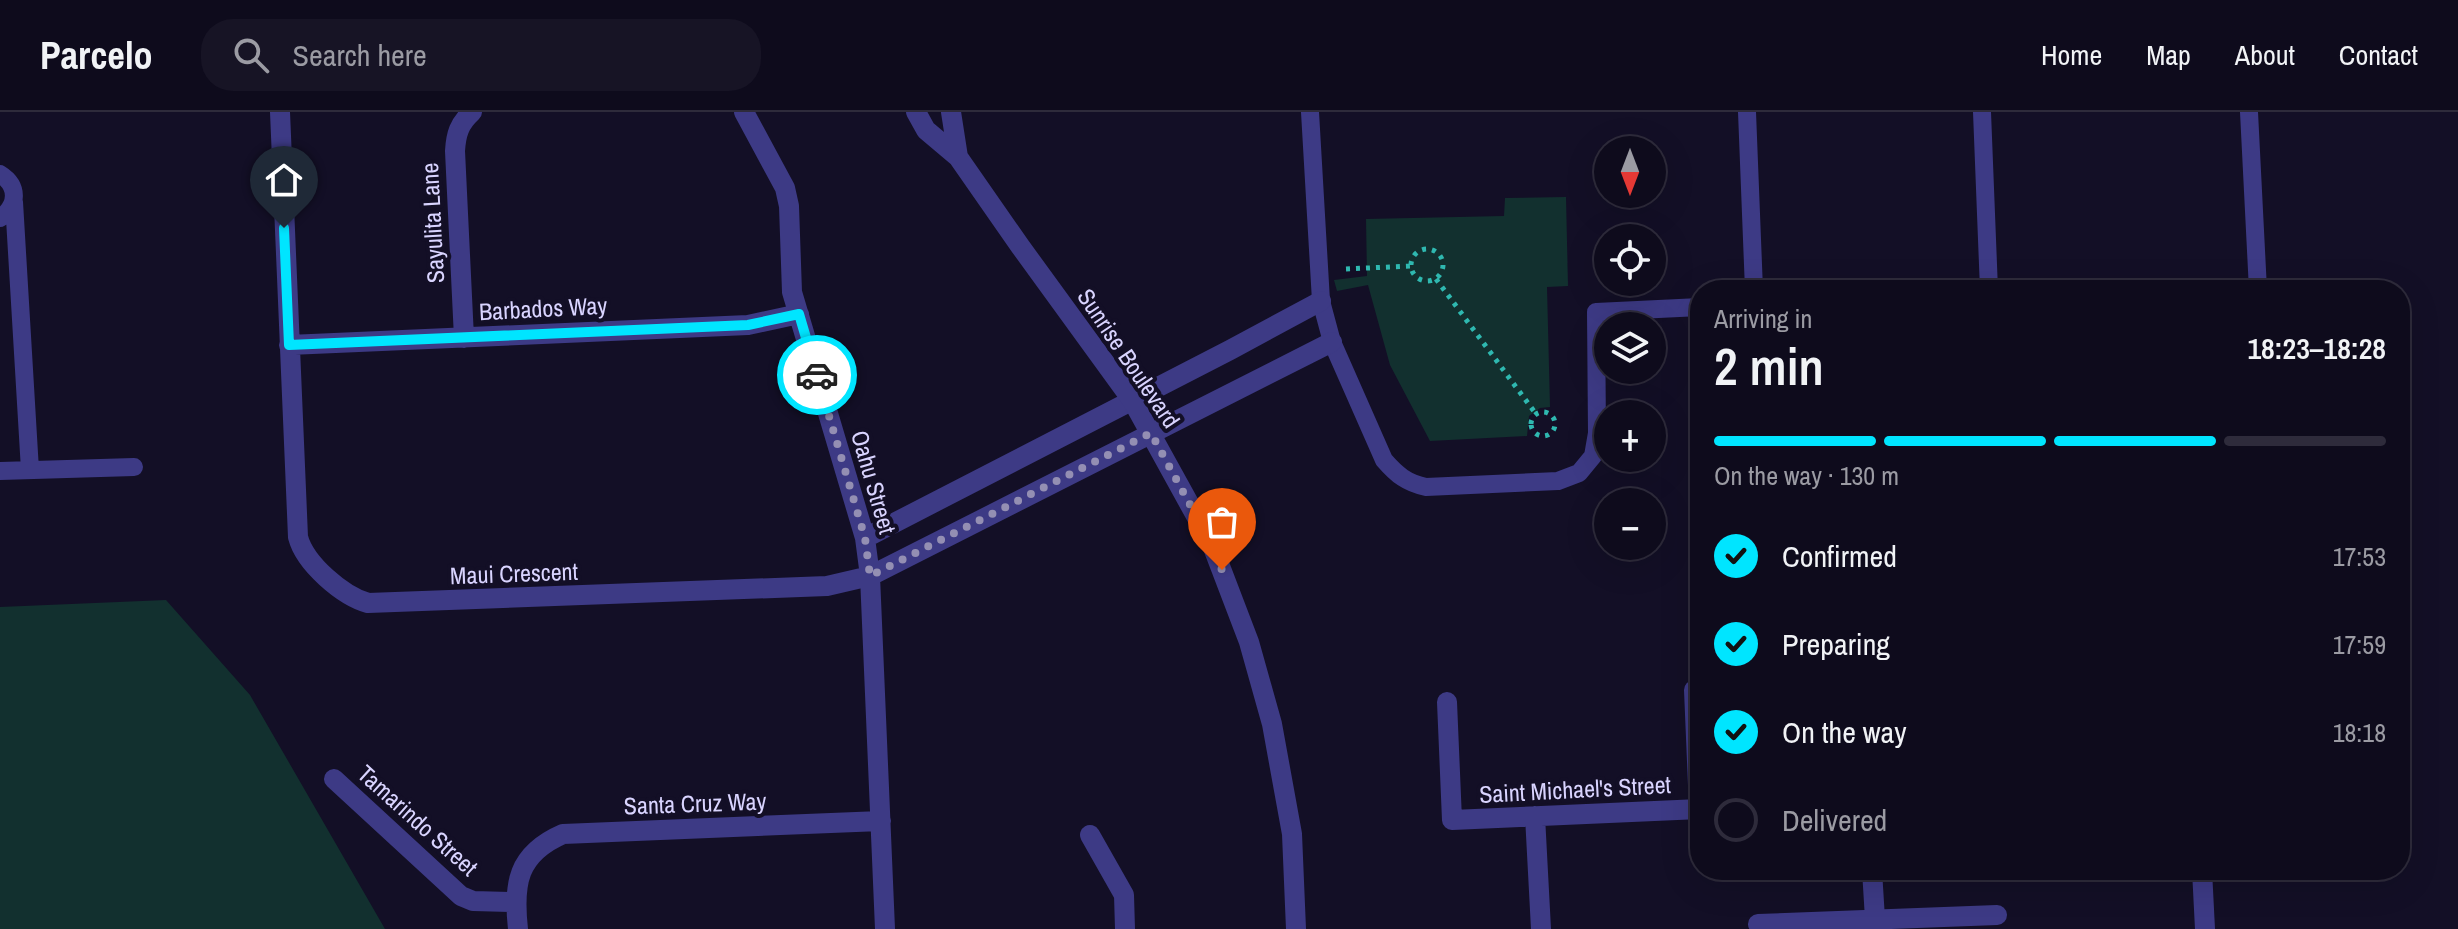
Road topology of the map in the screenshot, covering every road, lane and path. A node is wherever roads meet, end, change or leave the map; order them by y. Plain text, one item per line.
1 (280, 112) edge
2 (472, 112) edge
3 (744, 112) edge
4 (916, 112) edge
5 (951, 112) edge
6 (1310, 112) edge
7 (1747, 112) edge
8 (1982, 112) edge
9 (2249, 112) edge
10 (958, 157) junction
11 (0, 174) edge
12 (14, 202) junction
13 (0, 218) edge
14 (1411, 266) junction
15 (1337, 269) dead end
16 (1436, 279) junction
17 (1754, 280) edge
18 (1989, 280) edge
19 (2257, 280) edge
20 (1321, 301) junction
21 (1690, 307) edge
22 (799, 314) junction
23 (464, 338) junction
24 (1332, 342) junction
25 (289, 345) junction
26 (1132, 400) junction
27 (1536, 414) junction
28 (1151, 433) junction
29 (134, 467) dead end
30 (30, 470) junction
31 (0, 471) edge
32 (865, 538) junction
33 (870, 576) junction
34 (1447, 702) dead end
35 (334, 779) dead end
36 (1690, 809) edge
37 (1535, 816) junction
38 (881, 821) junction
39 (1090, 835) dead end
40 (1873, 880) edge
41 (2203, 880) edge
42 (515, 902) junction
43 (1997, 915) dead end
44 (1875, 919) junction
45 (1758, 924) dead end
46 (518, 929) edge
47 (885, 929) edge
48 (1125, 929) edge
49 (1296, 929) edge
50 (1541, 929) edge
51 (2205, 929) edge

1 - 25 street, Maui Crescent
2 - 23 street, Sayulita Lane
3 - 22 street, Oahu Street
4 - 10 street, Sunrise Boulevard
5 - 10 street, Sunrise Boulevard
6 - 20 lane
7 - 17 lane
8 - 18 lane
9 - 19 lane
10 - 26 street, Sunrise Boulevard
11 - 12 lane
12 - 13 lane
12 - 30 lane
14 - 15 path
14 - 16 path
14 - 16 path
16 - 27 path
20 - 24 lane
20 - 26 street
21 - 24 lane
22 - 23 street, Barbados Way
22 - 32 street, Oahu Street
23 - 25 street, Barbados Way
24 - 28 street, Maui Crescent
25 - 33 street, Maui Crescent
26 - 28 street, Sunrise Boulevard
26 - 32 street
27 - 27 path
28 - 33 street, Maui Crescent
28 - 49 street, Sunrise Boulevard
29 - 30 lane
30 - 31 lane
32 - 33 street, Oahu Street
33 - 38 street, Oahu Street
34 - 37 street, Saint Michael's Street
35 - 42 street, Tamarindo Street
36 - 37 street, Saint Michael's Street
37 - 50 street
38 - 42 street, Santa Cruz Way
38 - 47 street, Oahu Street
39 - 48 street
40 - 44 street
41 - 51 street
42 - 46 street
43 - 44 street
44 - 45 street

